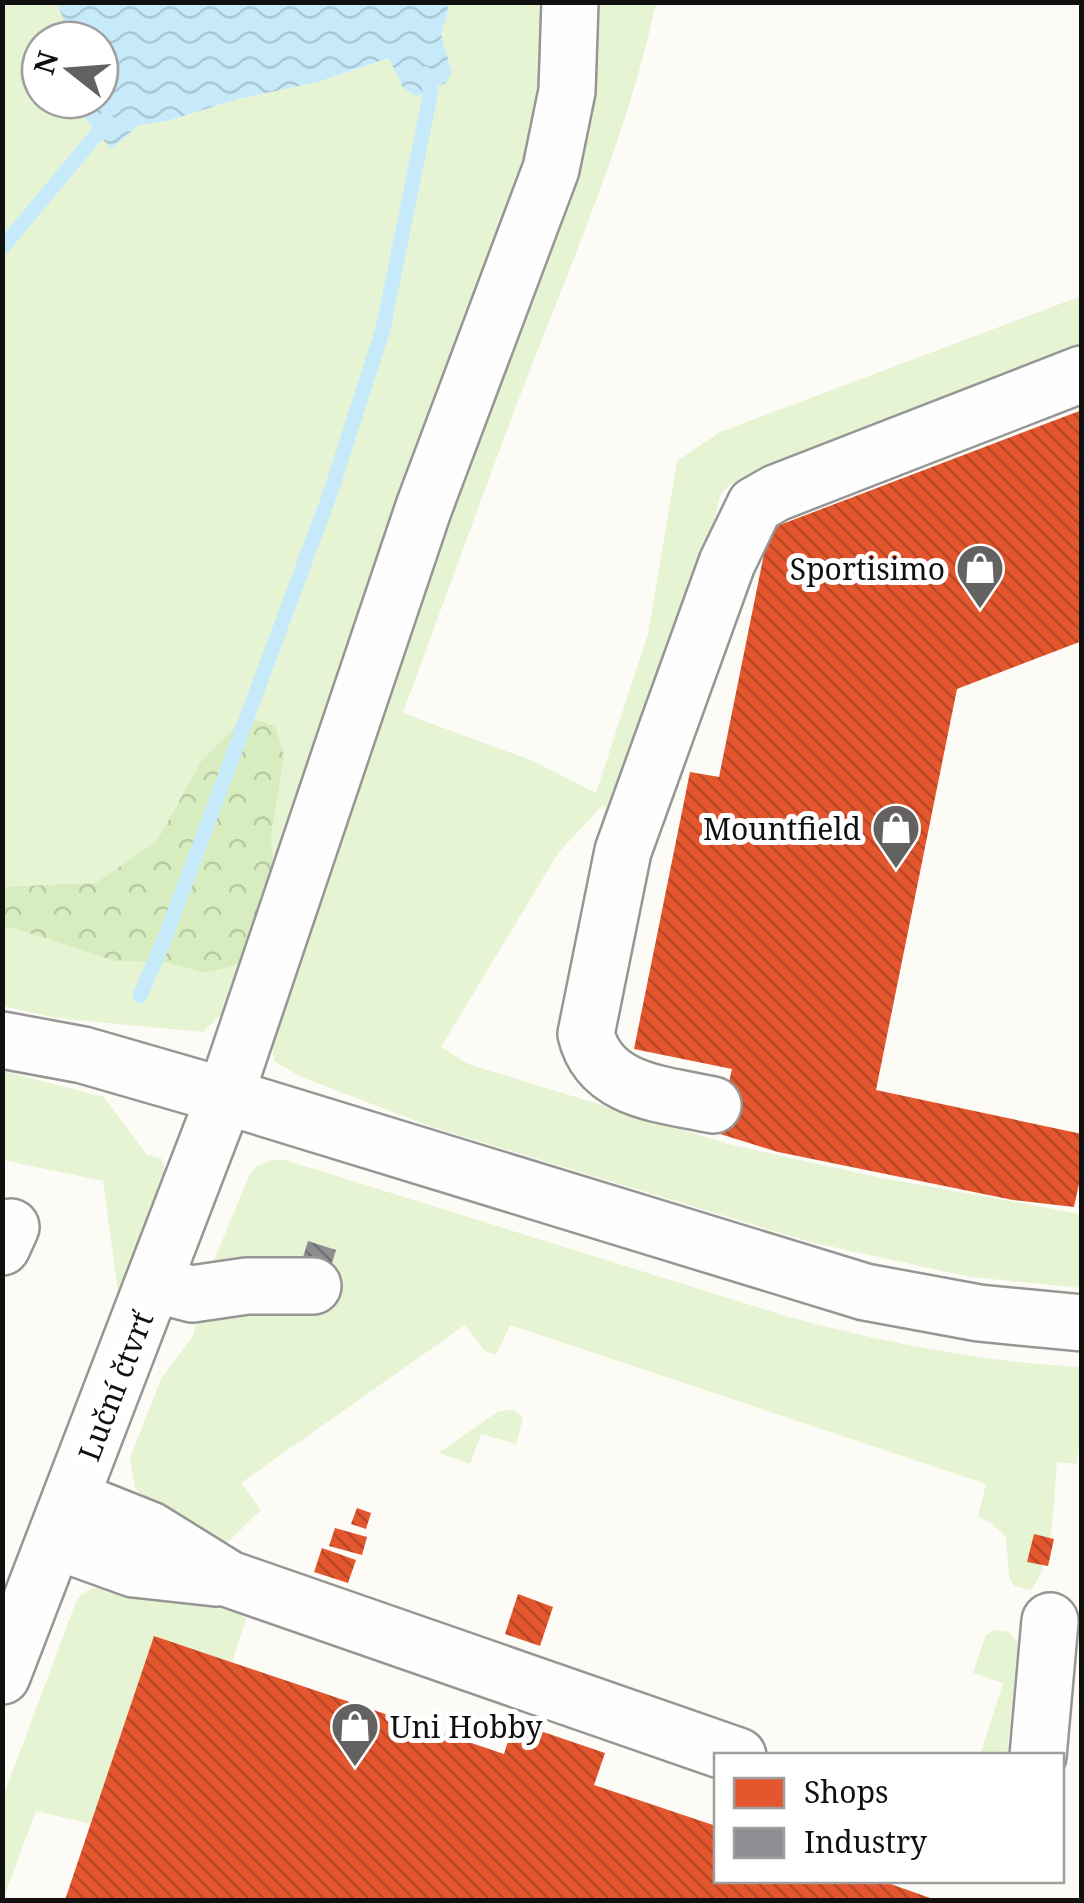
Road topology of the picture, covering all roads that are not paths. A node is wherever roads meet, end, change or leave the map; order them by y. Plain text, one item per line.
1 (570, 2) edge
2 (1082, 374) edge
3 (2, 1040) edge
4 (225, 1096) junction
5 (712, 1105) dead end
6 (154, 1284) junction
7 (313, 1286) dead end
8 (1082, 1323) edge
9 (64, 1520) junction
10 (1050, 1621) dead end
11 (2, 1676) edge
12 (729, 1753) edge
13 (1038, 1753) edge

1 - 4 street, Luční čtvrť
2 - 5 street
3 - 4 street
4 - 6 street, Luční čtvrť
4 - 8 street
6 - 7 street
6 - 9 street, Luční čtvrť
9 - 11 street, Luční čtvrť
9 - 12 street
10 - 13 street

